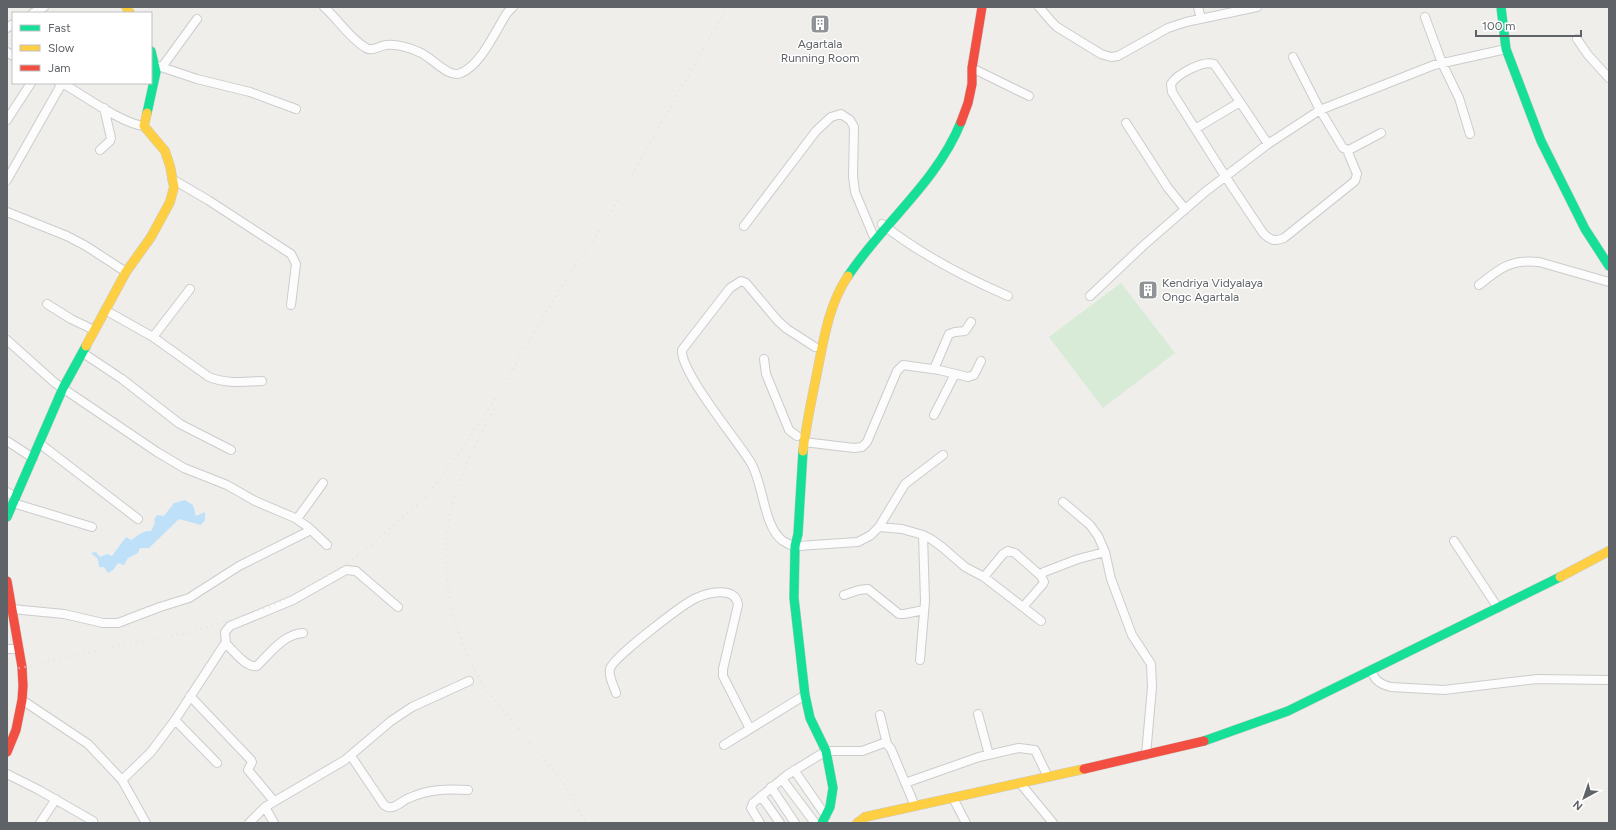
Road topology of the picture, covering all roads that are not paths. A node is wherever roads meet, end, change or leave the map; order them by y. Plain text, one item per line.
1 (44, 7) edge
2 (324, 7) edge
3 (513, 7) edge
4 (982, 7) edge
5 (1198, 7) edge
6 (1257, 7) edge
7 (1501, 7) edge
8 (1044, 9) edge
9 (35, 12) edge
10 (1425, 17) dead end
11 (1201, 18) junction
12 (197, 19) dead end
13 (1577, 39) dead end
14 (1506, 49) junction
15 (152, 53) edge
16 (1293, 58) dead end
17 (1442, 63) junction
18 (158, 66) junction
19 (972, 68) junction
20 (1609, 78) edge
21 (30, 84) edge
22 (60, 84) edge
23 (1029, 96) dead end
24 (1240, 102) junction
25 (104, 108) junction
26 (296, 109) dead end
27 (1320, 110) junction
28 (7, 120) edge
29 (1126, 123) dead end
30 (144, 126) junction
31 (1195, 129) junction
32 (1381, 133) dead end
33 (1470, 134) dead end
34 (1268, 144) junction
35 (100, 150) dead end
36 (1347, 150) junction
37 (1224, 176) junction
38 (172, 179) junction
39 (7, 180) edge
40 (1185, 209) junction
41 (7, 212) edge
42 (744, 226) dead end
43 (884, 226) junction
44 (873, 235) junction
45 (1607, 259) edge
46 (126, 272) junction
47 (1609, 282) edge
48 (1479, 285) dead end
49 (190, 290) dead end
50 (1008, 296) dead end
51 (1090, 296) dead end
52 (47, 304) dead end
53 (291, 305) dead end
54 (105, 310) junction
55 (971, 322) dead end
56 (94, 330) junction
57 (821, 336) junction
58 (152, 337) junction
59 (7, 340) edge
60 (815, 346) junction
61 (83, 353) junction
62 (764, 359) dead end
63 (981, 361) dead end
64 (934, 369) junction
65 (955, 374) junction
66 (262, 381) dead end
67 (63, 388) junction
68 (934, 415) dead end
69 (801, 435) junction
70 (7, 441) edge
71 (39, 443) junction
72 (231, 450) dead end
73 (943, 455) dead end
74 (33, 458) junction
75 (322, 483) dead end
76 (7, 492) edge
77 (14, 500) junction
78 (1063, 502) dead end
79 (7, 515) edge
80 (138, 518) dead end
81 (297, 519) junction
82 (92, 527) dead end
83 (308, 527) junction
84 (879, 527) junction
85 (923, 535) junction
86 (1454, 541) dead end
87 (327, 545) dead end
88 (795, 546) junction
89 (1609, 551) edge
90 (1105, 552) junction
91 (1041, 576) junction
92 (984, 577) junction
93 (7, 581) edge
94 (844, 595) dead end
95 (398, 607) dead end
96 (1023, 607) junction
97 (1498, 608) junction
98 (12, 609) junction
99 (924, 610) junction
100 (1041, 621) dead end
101 (303, 633) dead end
102 (226, 644) junction
103 (18, 648) junction
104 (7, 649) edge
105 (920, 660) dead end
106 (1371, 670) junction
107 (1609, 680) edge
108 (469, 681) dead end
109 (616, 693) dead end
110 (805, 695) junction
111 (190, 696) junction
112 (22, 700) junction
113 (978, 714) dead end
114 (880, 715) dead end
115 (175, 720) junction
116 (750, 729) junction
117 (887, 744) junction
118 (724, 745) dead end
119 (826, 750) junction
120 (7, 752) edge
121 (989, 755) junction
122 (1146, 755) junction
123 (351, 756) junction
124 (217, 762) dead end
125 (794, 770) junction
126 (7, 774) edge
127 (1048, 777) junction
128 (782, 779) junction
129 (122, 780) junction
130 (905, 783) junction
131 (1020, 783) junction
132 (771, 788) junction
133 (468, 790) dead end
134 (761, 796) junction
135 (953, 798) junction
136 (56, 799) junction
137 (274, 801) junction
138 (915, 806) junction
139 (265, 807) junction
140 (93, 820) dead end
141 (824, 820) edge
142 (40, 823) edge
143 (146, 823) edge
144 (249, 823) edge
145 (274, 823) edge
146 (760, 823) edge
147 (780, 823) edge
148 (795, 823) edge
149 (815, 823) edge
150 (857, 823) edge
151 (966, 823) edge
152 (1053, 823) edge

1 - 9 street
2 - 3 street
4 - 19 street
5 - 11 street
6 - 11 street
7 - 14 street
8 - 11 street
10 - 17 street
12 - 18 street
13 - 20 street
14 - 17 street
14 - 45 street
15 - 18 street
16 - 27 street
17 - 27 street
17 - 33 street
18 - 26 street
18 - 30 street
19 - 23 street
19 - 43 street
21 - 28 street
22 - 25 street
22 - 39 street
24 - 31 street
24 - 31 street
24 - 34 street
25 - 30 street
25 - 35 street
27 - 34 street
27 - 36 street
29 - 40 street
30 - 38 street
31 - 37 street
32 - 36 street
34 - 37 street
36 - 37 street
37 - 40 street
38 - 46 street
38 - 53 street
40 - 51 street
41 - 46 street
42 - 44 street
43 - 44 street
43 - 50 street
43 - 57 street
44 - 57 street
46 - 54 street
47 - 48 street
49 - 58 street
52 - 56 street
54 - 56 street
54 - 58 street
55 - 64 street
56 - 61 street
57 - 60 street
57 - 69 street
58 - 66 street
59 - 67 street
60 - 69 street
60 - 88 street
61 - 67 street
61 - 72 street
62 - 69 street
63 - 65 street
64 - 65 street
64 - 69 street
65 - 68 street
67 - 71 street
67 - 81 street
69 - 88 street
70 - 74 street
71 - 74 street
71 - 80 street
73 - 84 street
74 - 77 street
75 - 81 street
76 - 77 street
77 - 79 street
77 - 82 street
78 - 90 street
81 - 83 street
83 - 87 street
83 - 98 street
84 - 85 street
84 - 88 street
85 - 92 street
85 - 99 street
86 - 97 street
88 - 110 street
89 - 97 street
90 - 91 street
90 - 122 street
91 - 92 street
91 - 96 street
92 - 96 street
93 - 98 street
94 - 99 street
95 - 102 street
96 - 100 street
97 - 106 street
98 - 103 street
99 - 105 street
101 - 102 street
102 - 111 street
103 - 104 street
103 - 112 street
106 - 107 street
106 - 122 street
108 - 123 street
109 - 116 street
110 - 116 street
110 - 119 street
111 - 115 street
111 - 137 street
112 - 120 street
112 - 129 street
113 - 121 street
114 - 117 street
115 - 124 street
115 - 129 street
116 - 118 street
117 - 119 street
117 - 130 street
119 - 125 street
119 - 141 street
121 - 127 street
121 - 130 street
122 - 127 street
123 - 133 street
123 - 137 street
125 - 128 street
125 - 141 street
126 - 136 street
127 - 131 street
128 - 132 street
128 - 149 street
129 - 143 street
130 - 138 street
131 - 135 street
131 - 152 street
132 - 134 street
132 - 148 street
134 - 146 street
134 - 147 street
135 - 138 street
135 - 151 street
136 - 140 street
136 - 142 street
137 - 139 street
138 - 150 street
139 - 144 street
139 - 145 street

